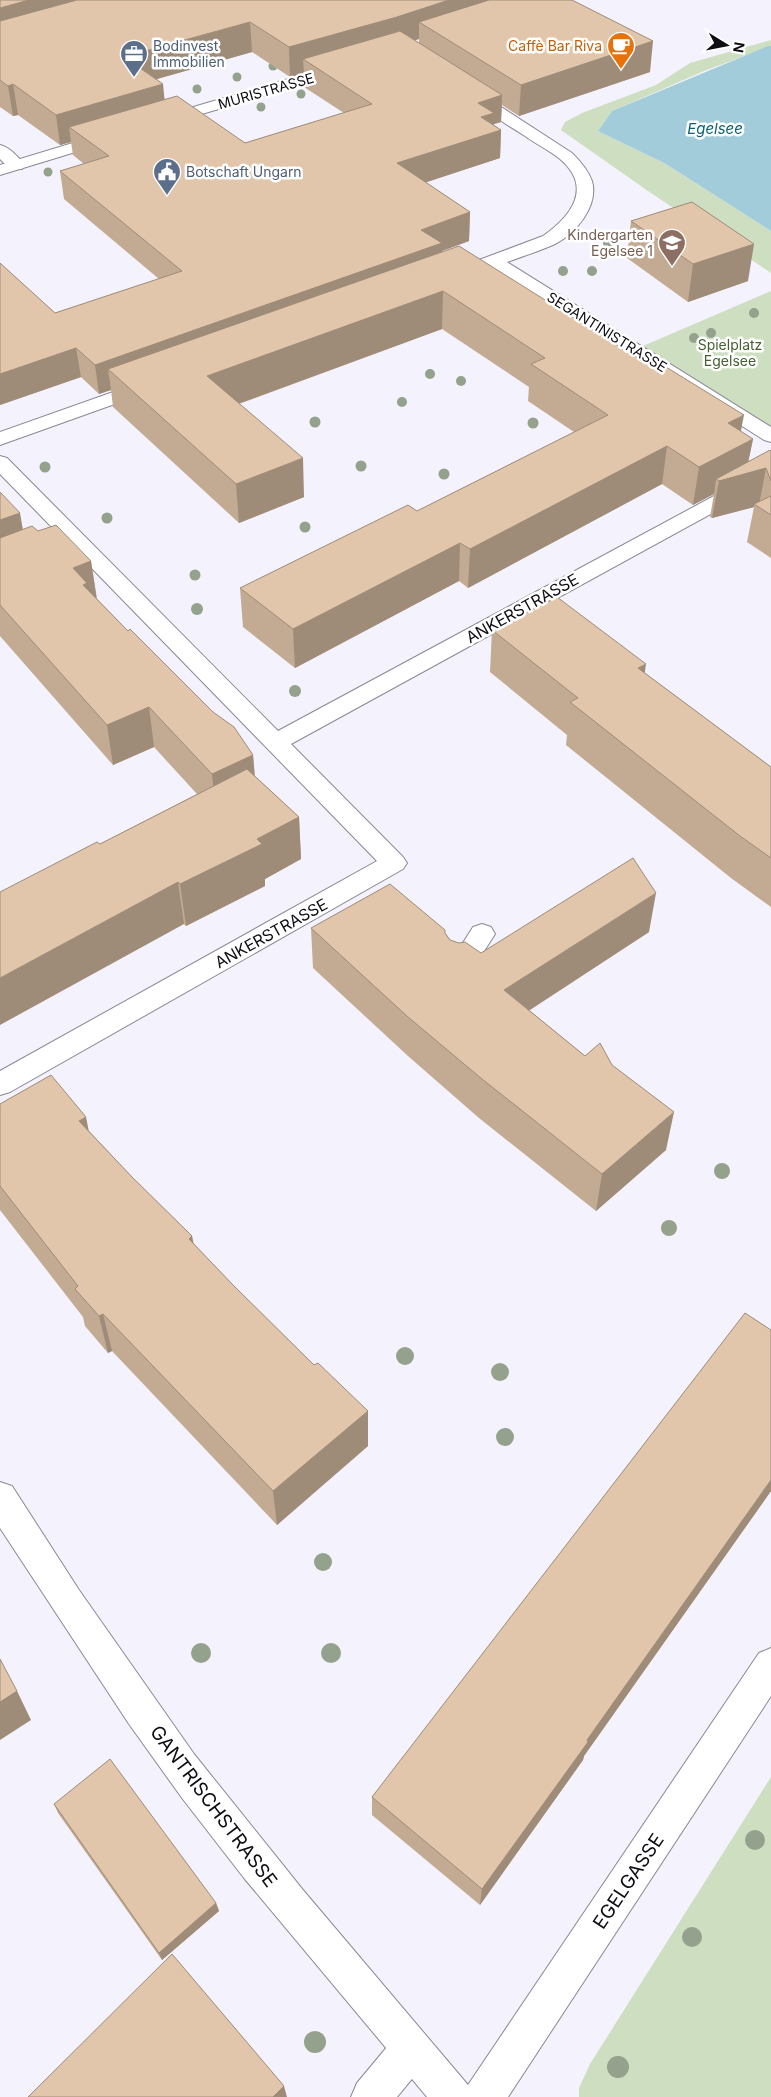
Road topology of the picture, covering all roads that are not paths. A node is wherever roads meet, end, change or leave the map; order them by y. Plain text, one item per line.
1 (355, 65) edge
2 (455, 84) edge
3 (147, 126) edge
4 (119, 134) edge
5 (0, 150) edge
6 (16, 165) junction
7 (0, 170) edge
8 (494, 261) junction
9 (438, 281) edge
10 (162, 381) edge
11 (771, 436) edge
12 (0, 439) edge
13 (0, 462) edge
14 (771, 473) edge
15 (274, 744) junction
16 (482, 934) dead end
17 (458, 970) edge
18 (0, 1084) edge
19 (0, 1496) edge
20 (771, 1666) edge
21 (411, 2049) junction
22 (371, 2097) edge
23 (453, 2097) edge
24 (484, 2097) edge

1 - 3 street, MURISTRASSE
2 - 8 street
4 - 6 street
5 - 6 street
6 - 7 street
8 - 9 street
8 - 11 street, SEGANTINISTRASSE
10 - 12 street
13 - 15 street, ANKERSTRASSE
14 - 15 street, ANKERSTRASSE
15 - 18 street, ANKERSTRASSE
16 - 17 street
19 - 21 street, GANTRISCHSTRASSE
20 - 24 street, EGELGASSE
21 - 22 street
21 - 23 street, GANTRISCHSTRASSE

